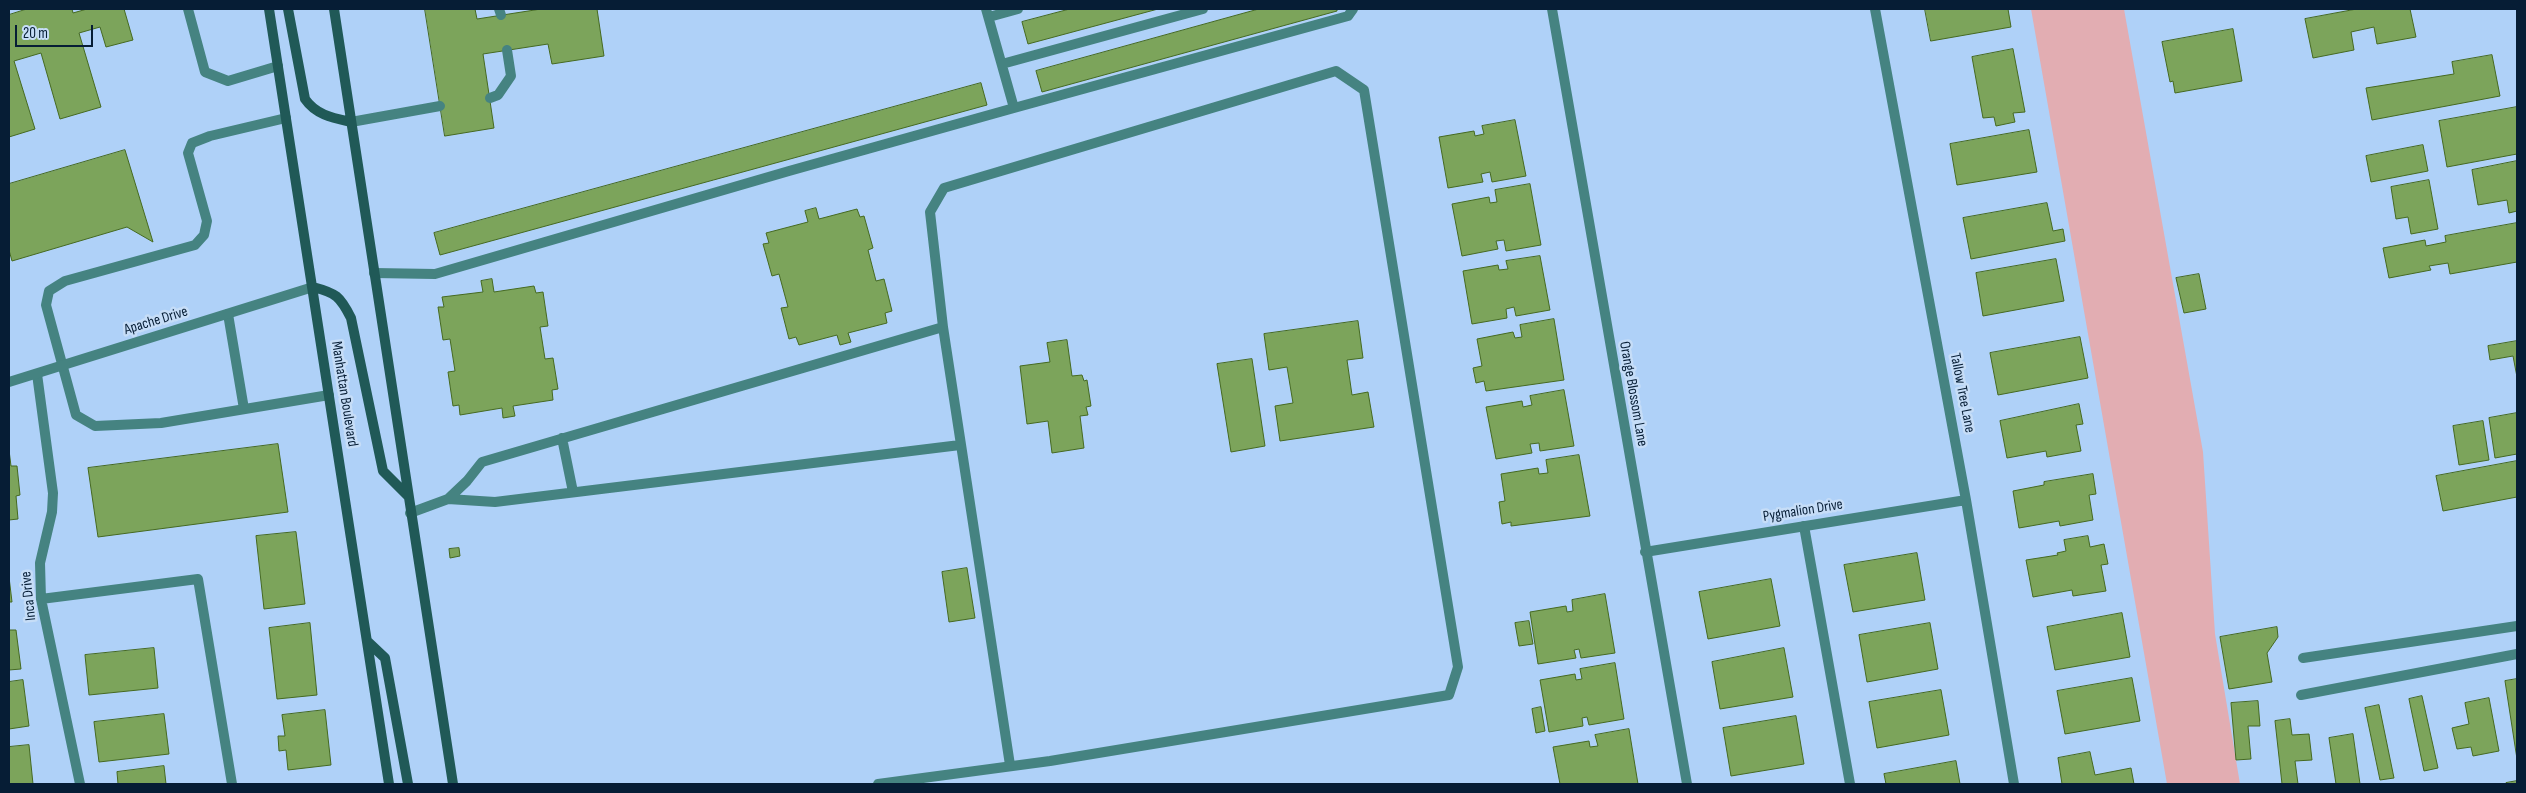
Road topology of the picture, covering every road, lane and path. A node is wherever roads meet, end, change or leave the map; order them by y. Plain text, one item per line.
1 (188, 9) edge
2 (269, 9) edge
3 (288, 9) edge
4 (334, 9) edge
5 (1018, 9) edge
6 (1203, 9) edge
7 (1353, 9) edge
8 (1552, 9) edge
9 (1875, 9) edge
10 (988, 13) edge
11 (507, 50) dead end
12 (1002, 64) junction
13 (278, 66) junction
14 (490, 98) dead end
15 (440, 106) dead end
16 (1014, 108) junction
17 (286, 118) junction
18 (351, 122) junction
19 (374, 273) junction
20 (313, 288) junction
21 (228, 314) junction
22 (943, 327) junction
23 (62, 366) junction
24 (37, 374) junction
25 (9, 381) edge
26 (329, 395) junction
27 (244, 409) junction
28 (562, 438) junction
29 (960, 445) junction
30 (573, 492) junction
31 (408, 496) junction
32 (448, 500) junction
33 (1966, 500) junction
34 (410, 513) junction
35 (1804, 526) junction
36 (1645, 552) junction
37 (41, 599) junction
38 (2517, 626) edge
39 (367, 641) junction
40 (2517, 654) edge
41 (2303, 658) dead end
42 (2301, 695) dead end
43 (1010, 765) junction
44 (80, 784) edge
45 (232, 784) edge
46 (389, 784) edge
47 (408, 784) edge
48 (453, 784) edge
49 (878, 784) edge
50 (1688, 784) edge
51 (1850, 784) edge
52 (2014, 784) edge

1 - 13 street
2 - 13 street, Manhattan Boulevard
3 - 18 street
4 - 18 street
5 - 10 street
6 - 12 street
7 - 16 street
8 - 36 street, Orange Blossom Lane
9 - 33 street, Tallow Tree Lane
10 - 12 street
11 - 14 street
12 - 16 street
13 - 17 street, Manhattan Boulevard
15 - 18 street
16 - 19 street
17 - 20 street, Manhattan Boulevard
17 - 23 street
18 - 19 street
19 - 31 street
20 - 21 street, Apache Drive
20 - 26 street, Manhattan Boulevard
20 - 31 street
21 - 23 street, Apache Drive
21 - 27 street
22 - 28 street
22 - 29 street
22 - 43 street
23 - 24 street, Apache Drive
23 - 27 street
24 - 25 street, Apache Drive
24 - 37 street, Inca Drive
26 - 27 street
26 - 39 street, Manhattan Boulevard
28 - 30 street
28 - 32 street
29 - 30 street
29 - 43 street
30 - 32 street
31 - 34 street
32 - 34 street
33 - 35 street, Pygmalion Drive
33 - 52 street, Tallow Tree Lane
34 - 48 street
35 - 36 street, Pygmalion Drive
35 - 51 street
36 - 50 street, Orange Blossom Lane
37 - 44 street, Inca Drive
37 - 45 street
38 - 41 street
39 - 46 street, Manhattan Boulevard
39 - 47 street
40 - 42 street
43 - 49 street

